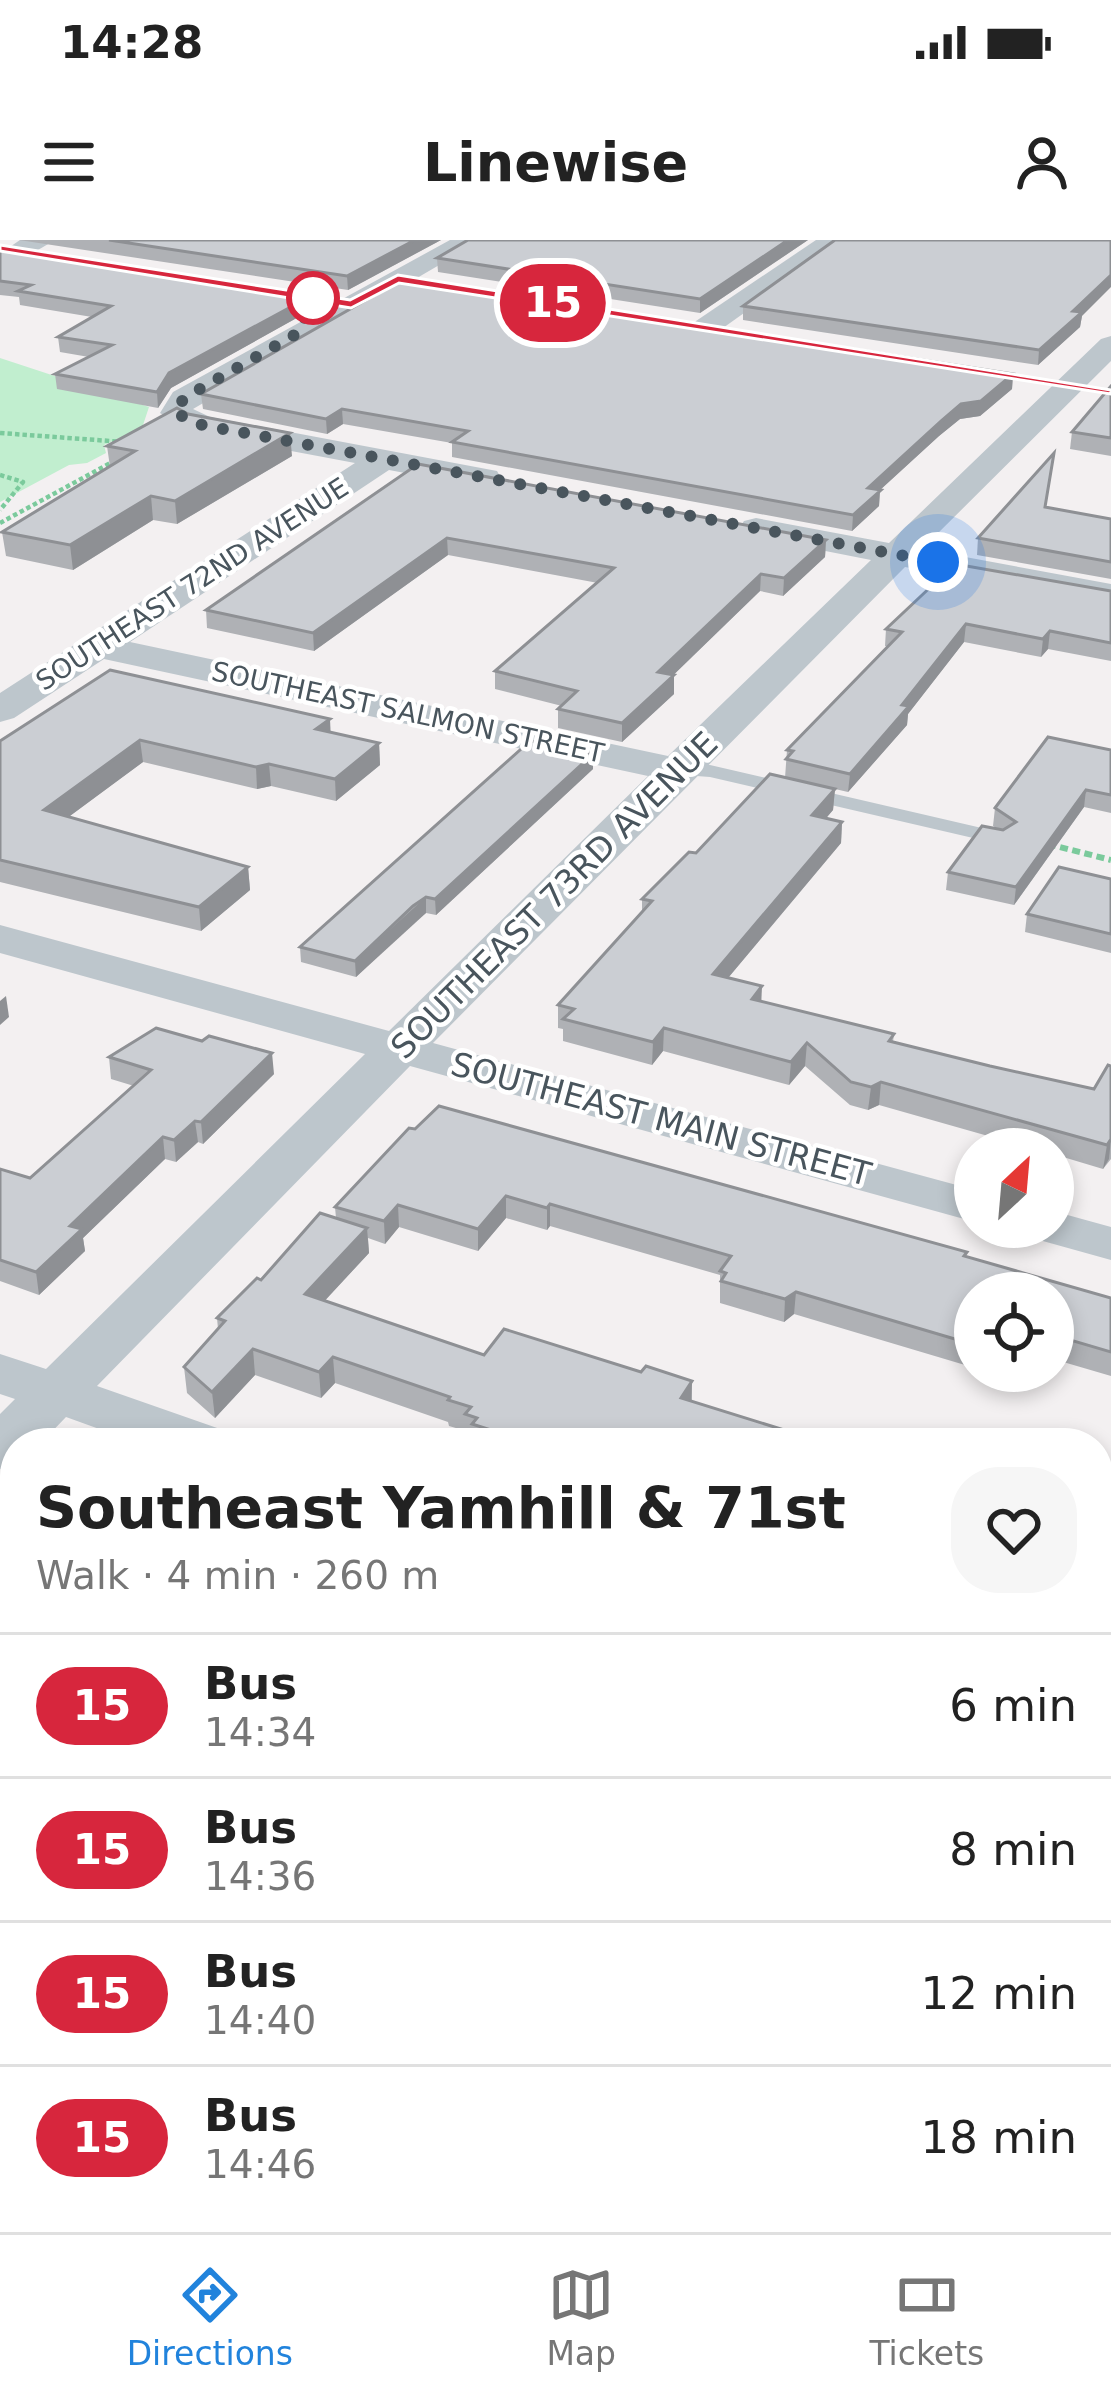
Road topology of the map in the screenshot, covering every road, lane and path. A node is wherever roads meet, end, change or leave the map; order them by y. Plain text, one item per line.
1 (469, 240) edge
2 (833, 240) edge
3 (398, 279) junction
4 (442, 286) edge
5 (307, 297) edge
6 (351, 304) junction
7 (752, 334) edge
8 (1111, 345) edge
9 (1026, 377) dead end
10 (1091, 387) edge
11 (0, 433) edge
12 (126, 442) edge
13 (120, 458) edge
14 (384, 459) junction
15 (0, 476) edge
16 (524, 485) edge
17 (0, 510) edge
18 (0, 524) edge
19 (733, 524) edge
20 (895, 554) junction
21 (1111, 595) edge
22 (98, 646) junction
23 (0, 710) edge
24 (677, 770) junction
25 (999, 838) joint
26 (1111, 860) edge
27 (0, 939) edge
28 (402, 1047) junction
29 (954, 1200) edge
30 (1074, 1234) edge
31 (1111, 1244) edge
32 (0, 1373) edge
33 (56, 1393) junction
34 (21, 1428) edge
35 (156, 1428) edge

1 - 3 street
2 - 7 street
3 - 4 street
3 - 6 street
5 - 6 street
6 - 14 street
8 - 10 street, SOUTHEAST 73RD AVENUE
9 - 10 street
10 - 20 street, SOUTHEAST 73RD AVENUE
11 - 12 path
13 - 18 path
14 - 16 street
14 - 22 street, SOUTHEAST 72ND AVENUE
15 - 17 path
19 - 20 street
20 - 21 street
20 - 24 street, SOUTHEAST 73RD AVENUE
22 - 23 street, SOUTHEAST 72ND AVENUE
22 - 24 street, SOUTHEAST SALMON STREET
24 - 25 lane, SOUTHEAST SALMON STREET
24 - 28 street, SOUTHEAST 73RD AVENUE
25 - 26 path
27 - 28 street, SOUTHEAST MAIN STREET
28 - 29 street, SOUTHEAST MAIN STREET
28 - 33 street, SOUTHEAST 73RD AVENUE
30 - 31 street
32 - 33 street
33 - 34 street, SOUTHEAST 73RD AVENUE
33 - 35 street

